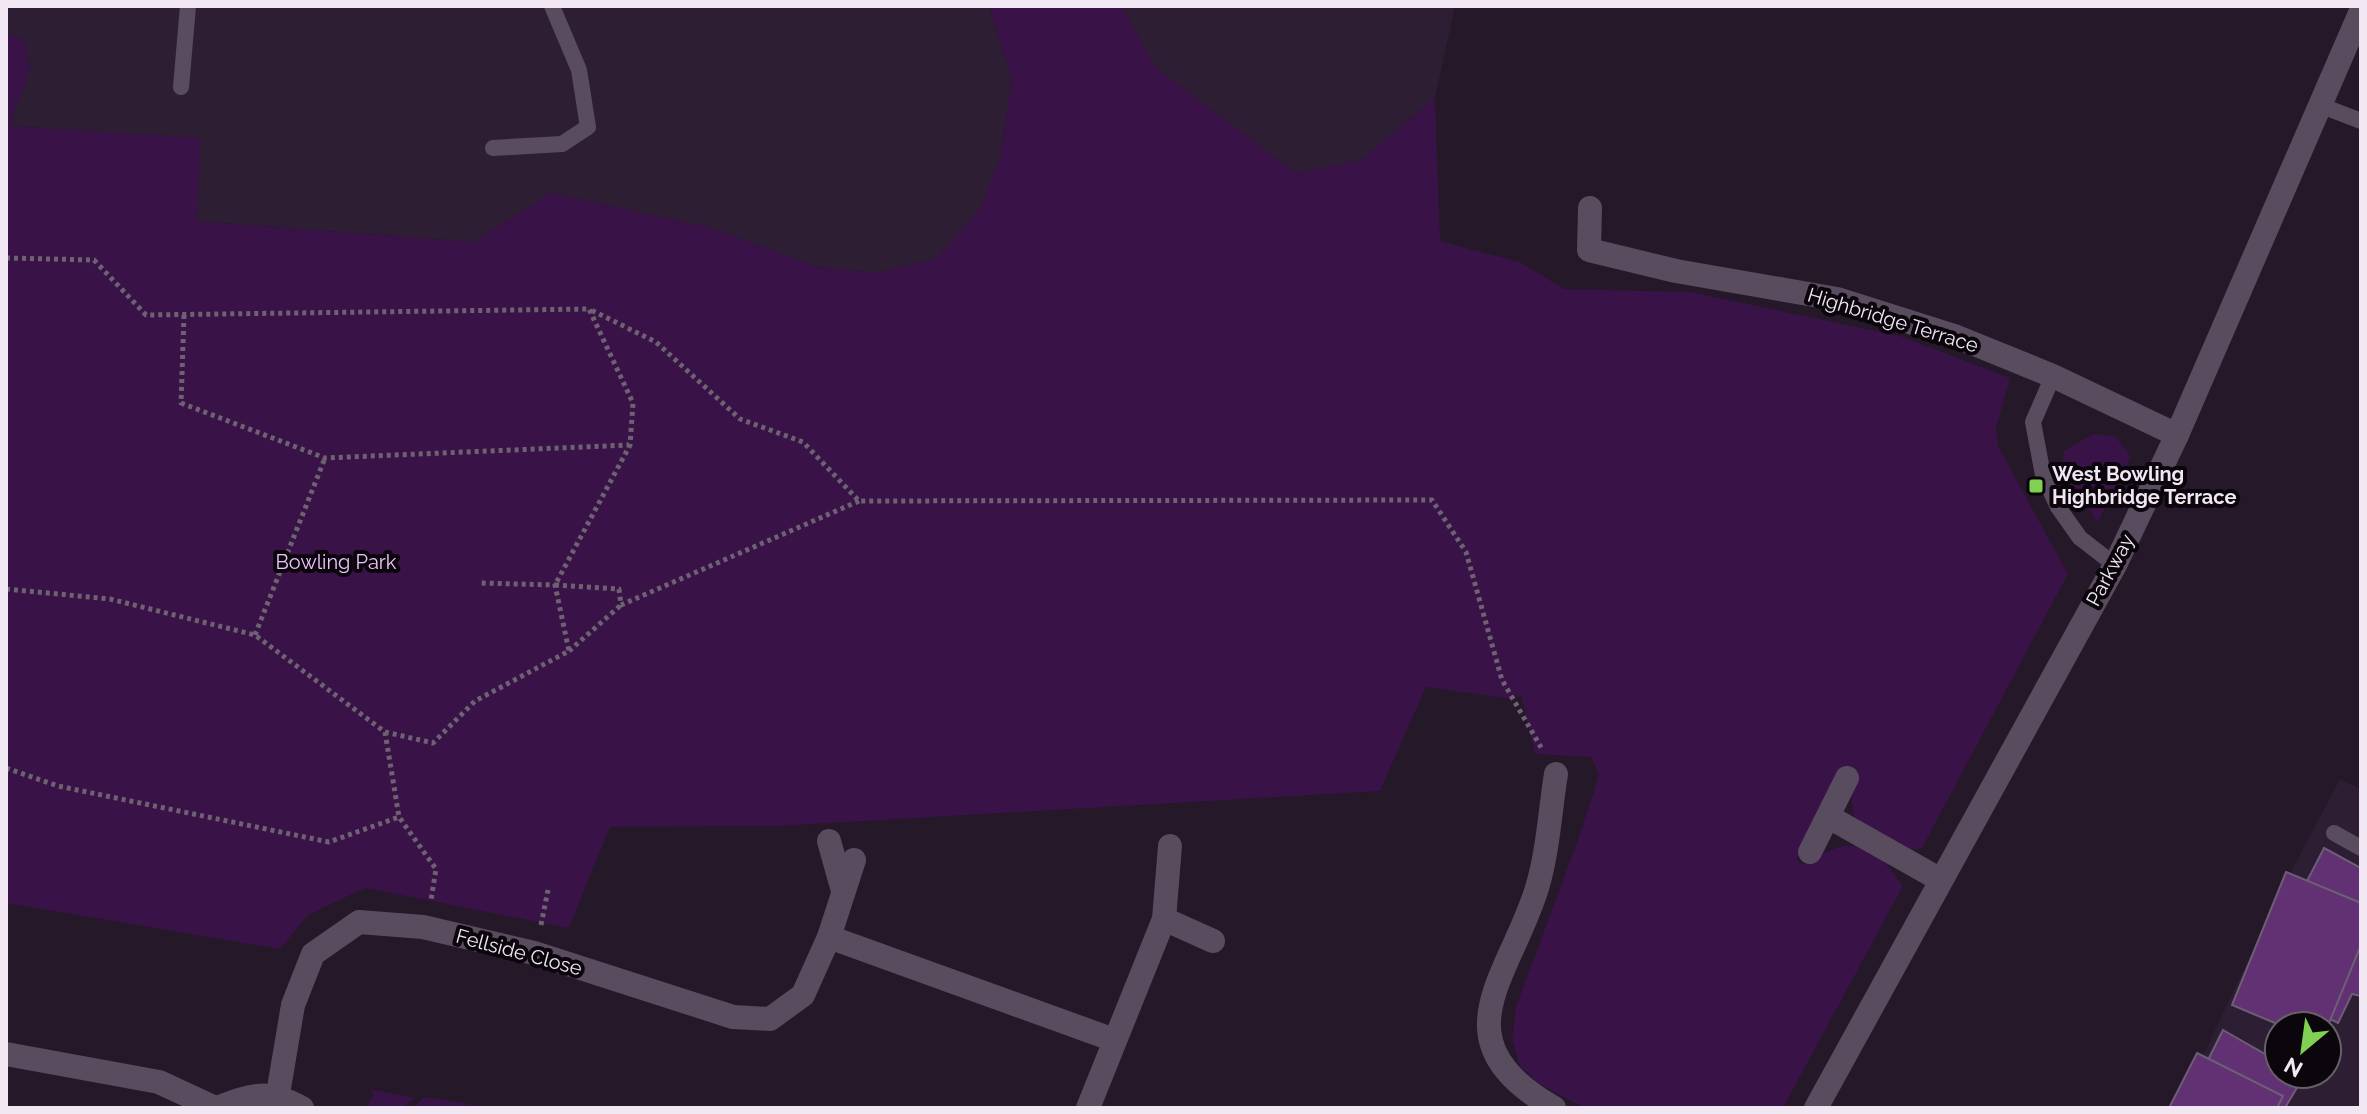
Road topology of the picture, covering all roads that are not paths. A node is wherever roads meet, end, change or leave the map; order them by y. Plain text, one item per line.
1 (188, 6) edge
2 (552, 6) edge
3 (2361, 11) edge
4 (181, 87) dead end
5 (2322, 106) junction
6 (2361, 121) edge
7 (493, 148) dead end
8 (1590, 208) dead end
9 (2053, 376) junction
10 (2177, 435) junction
11 (2115, 565) junction
12 (1556, 774) road end
13 (1847, 778) dead end
14 (1829, 817) junction
15 (2334, 833) dead end
16 (829, 841) dead end
17 (1170, 846) dead end
18 (2361, 848) edge
19 (1810, 852) dead end
20 (854, 860) dead end
21 (1939, 879) junction
22 (843, 891) junction
23 (1164, 919) junction
24 (829, 937) junction
25 (1213, 941) dead end
26 (1114, 1040) junction
27 (6, 1054) edge
28 (278, 1094) junction
29 (216, 1108) edge
30 (302, 1108) edge
31 (1088, 1108) edge
32 (1554, 1108) edge
33 (1816, 1108) edge

1 - 4 lane
2 - 7 lane
3 - 5 street, Parkway
5 - 6 lane
5 - 10 street, Parkway
8 - 9 street, Highbridge Terrace
9 - 10 street, Highbridge Terrace
9 - 11 lane
10 - 11 street, Parkway
11 - 21 street, Parkway
12 - 32 street
13 - 14 street
14 - 19 street
14 - 21 street
15 - 18 lane
16 - 22 street
17 - 23 street
20 - 22 street, Fellside Close
21 - 33 street, Parkway
22 - 24 street, Fellside Close
23 - 25 street
23 - 26 street
24 - 26 street
24 - 28 street, Fellside Close
26 - 31 street
27 - 29 street
28 - 29 street
28 - 30 street

